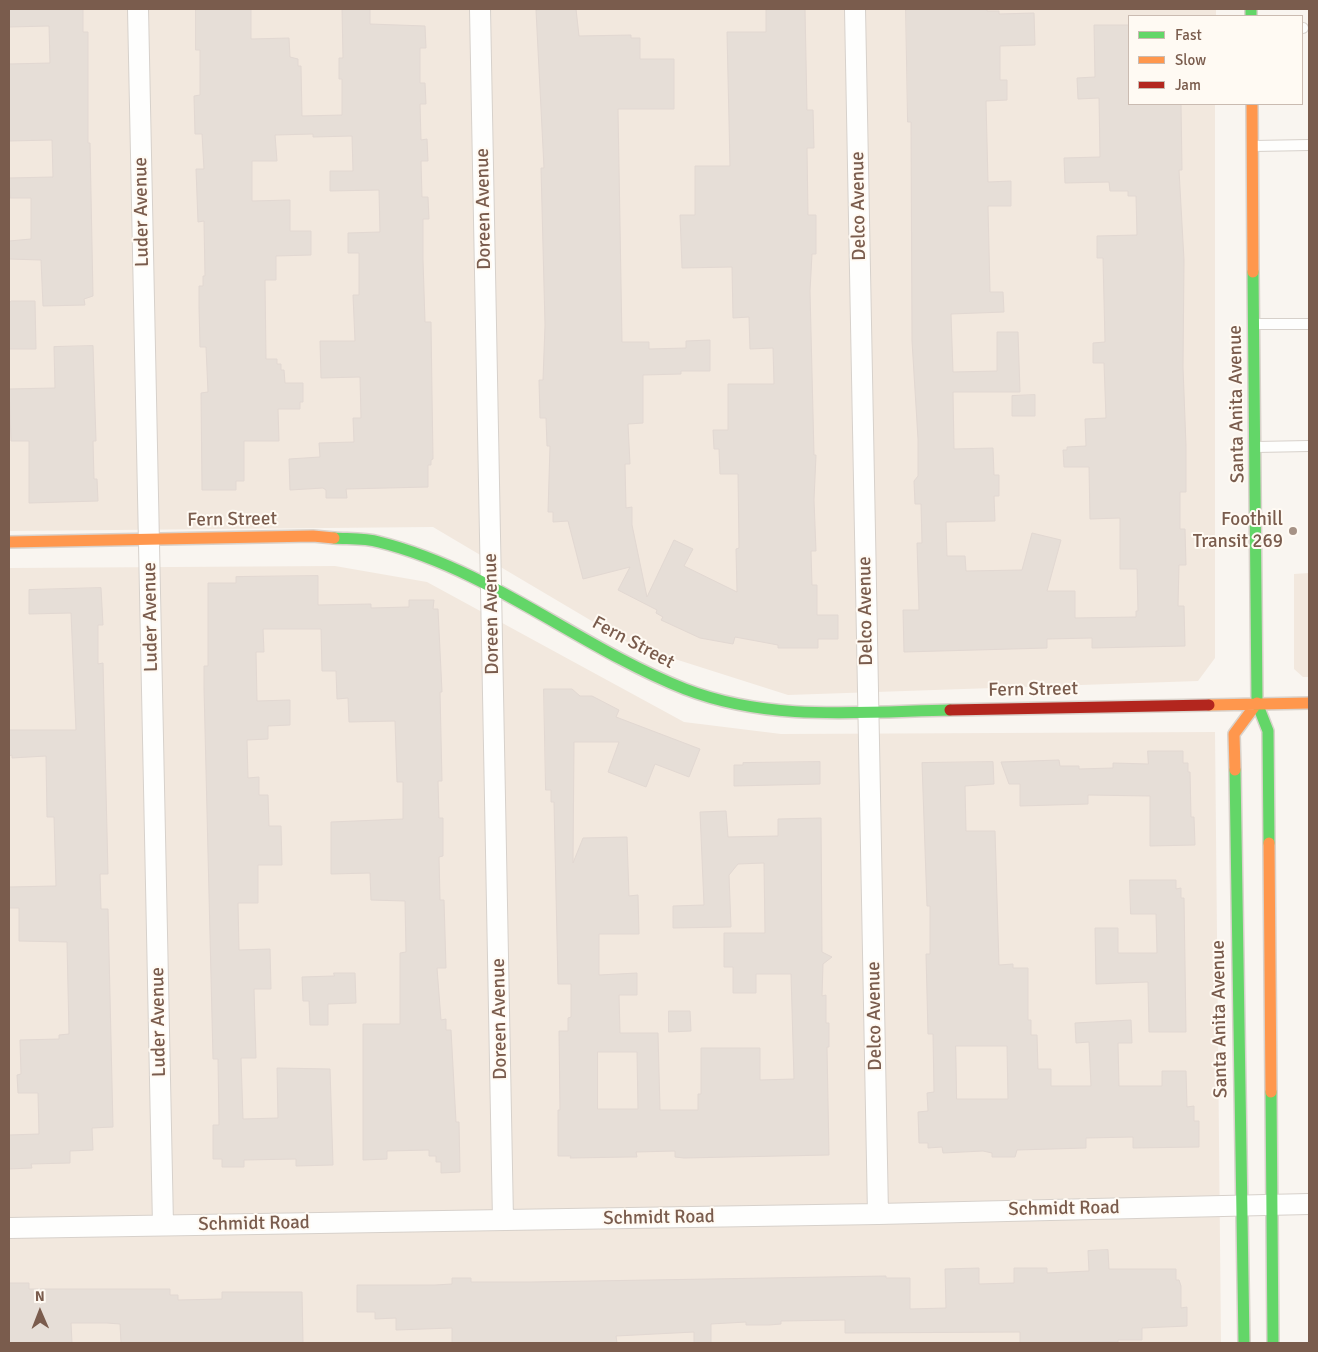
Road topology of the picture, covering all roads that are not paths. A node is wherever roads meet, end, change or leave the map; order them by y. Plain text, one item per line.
1 (138, 9) edge
2 (480, 9) edge
3 (855, 9) edge
4 (1252, 105) edge
5 (1309, 145) edge
6 (1253, 146) junction
7 (1254, 324) junction
8 (1309, 324) edge
9 (1309, 446) edge
10 (1255, 447) junction
11 (150, 539) junction
12 (9, 542) edge
13 (492, 586) junction
14 (1257, 703) junction
15 (1309, 703) edge
16 (868, 711) junction
17 (1309, 1204) edge
18 (1271, 1206) junction
19 (1241, 1207) junction
20 (878, 1214) junction
21 (503, 1220) junction
22 (163, 1225) junction
23 (9, 1228) edge
24 (1244, 1343) edge
25 (1273, 1343) edge

1 - 11 street, Luder Avenue
2 - 13 street, Doreen Avenue
3 - 16 street, Delco Avenue
4 - 6 main road, Santa Anita Avenue
5 - 6 lane
6 - 7 main road, Santa Anita Avenue
7 - 8 lane
7 - 10 main road, Santa Anita Avenue
9 - 10 lane
10 - 14 main road, Santa Anita Avenue
11 - 12 main road, Fern Street
11 - 13 main road, Fern Street
11 - 22 street, Luder Avenue
13 - 16 main road, Fern Street
13 - 21 street, Doreen Avenue
14 - 15 main road, Fern Street
14 - 16 main road, Fern Street
14 - 18 main road, Santa Anita Avenue
14 - 19 main road, Santa Anita Avenue
16 - 20 street, Delco Avenue
17 - 18 street, Schmidt Road
18 - 19 street, Schmidt Road
18 - 25 main road, Santa Anita Avenue
19 - 20 street, Schmidt Road
19 - 24 main road, Santa Anita Avenue
20 - 21 street, Schmidt Road
21 - 22 street, Schmidt Road
22 - 23 street, Schmidt Road

